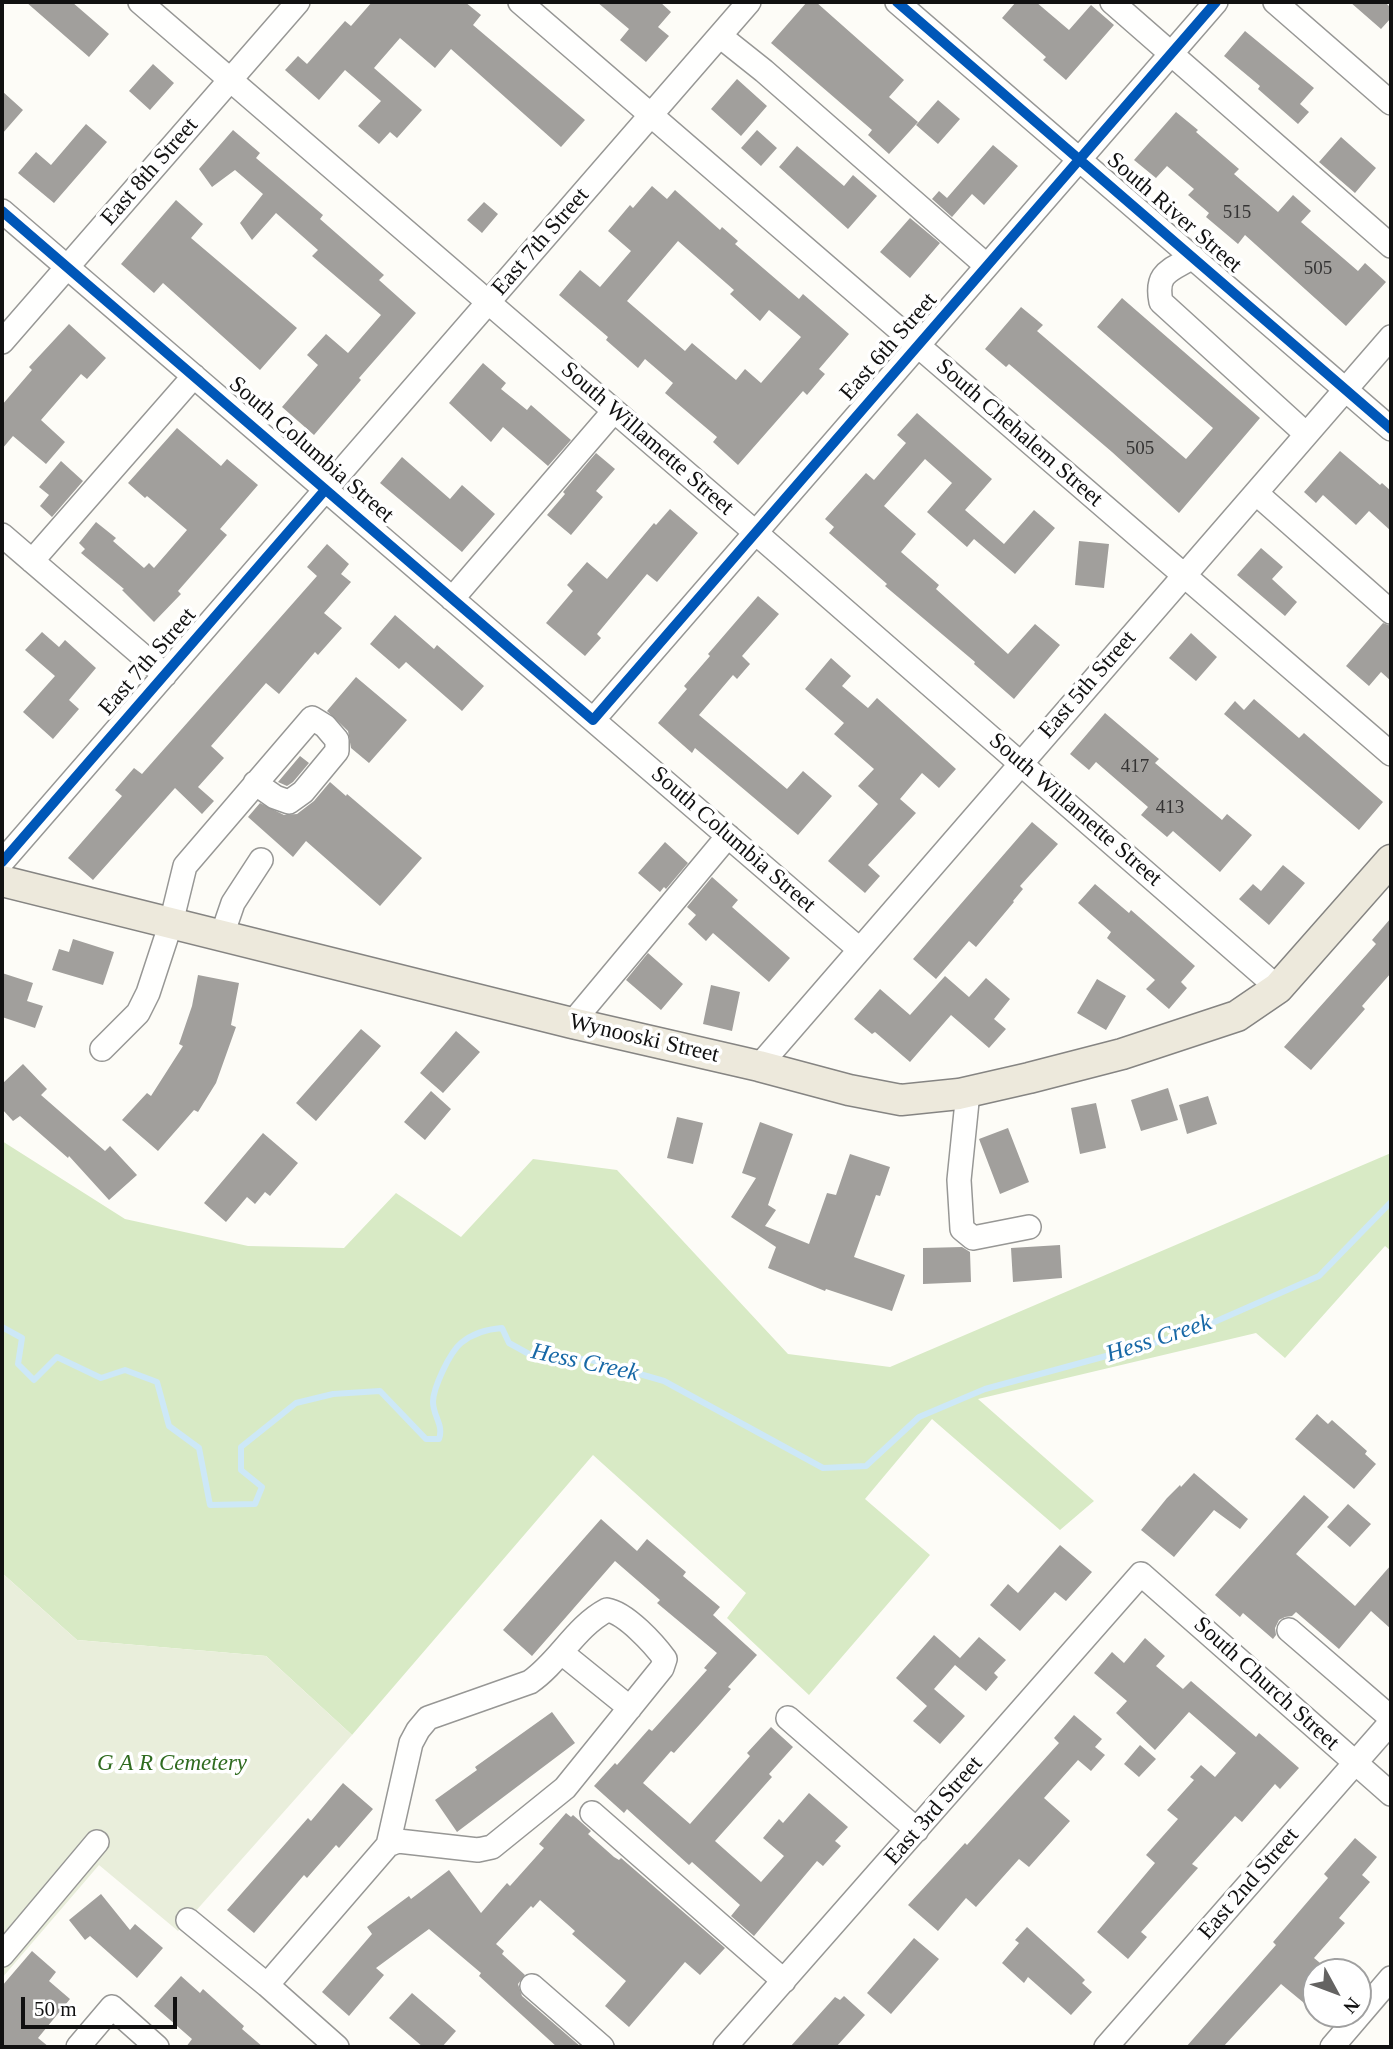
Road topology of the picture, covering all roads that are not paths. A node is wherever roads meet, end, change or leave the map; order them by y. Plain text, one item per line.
1 (140, 2) edge
2 (298, 2) edge
3 (520, 2) edge
4 (749, 2) edge
5 (897, 2) edge
6 (1112, 2) edge
7 (1216, 2) edge
8 (1275, 2) edge
9 (720, 36) junction
10 (1171, 53) junction
11 (230, 80) junction
12 (1391, 103) edge
13 (650, 116) junction
14 (1080, 159) junction
15 (2, 211) edge
16 (1391, 246) edge
17 (1193, 257) junction
18 (987, 266) junction
19 (67, 267) junction
20 (488, 302) junction
21 (1391, 337) edge
22 (2, 342) edge
23 (918, 346) junction
24 (194, 376) junction
25 (1345, 389) junction
26 (614, 411) junction
27 (1391, 429) edge
28 (1306, 434) junction
29 (326, 490) junction
30 (1256, 493) junction
31 (756, 533) junction
32 (2, 535) edge
33 (32, 561) junction
34 (1183, 576) junction
35 (452, 598) junction
36 (1391, 612) edge
37 (165, 675) junction
38 (593, 720) junction
39 (1391, 754) edge
40 (1021, 762) junction
41 (255, 783) dead end
42 (728, 836) junction
43 (261, 860) dead end
44 (1391, 860) edge
45 (2, 862) edge
46 (2, 881) edge
47 (171, 923) junction
48 (222, 935) junction
49 (859, 949) junction
50 (1278, 988) junction
51 (572, 1023) junction
52 (102, 1049) dead end
53 (759, 1066) junction
54 (968, 1092) junction
55 (1029, 1227) dead end
56 (1142, 1574) joint
57 (1289, 1630) dead end
58 (562, 1653) junction
59 (630, 1708) junction
60 (788, 1718) dead end
61 (1391, 1720) edge
62 (1355, 1762) junction
63 (1391, 1794) edge
64 (592, 1813) dead end
65 (916, 1830) junction
66 (97, 1842) dead end
67 (388, 1845) junction
68 (188, 1920) dead end
69 (2, 1955) edge
70 (1391, 1978) edge
71 (784, 1981) junction
72 (267, 1985) junction
73 (532, 1986) dead end
74 (78, 2047) edge
75 (157, 2047) edge
76 (337, 2047) edge
77 (602, 2047) edge
78 (725, 2047) edge
79 (1106, 2047) edge
80 (1332, 2047) edge

1 - 11 street, South Willamette Street
2 - 11 street, East 8th Street
3 - 13 street, South Chehalem Street
4 - 9 street, East 7th Street
5 - 14 street, South River Street
6 - 10 street
7 - 10 street, East 6th Street
8 - 12 street
9 - 13 street, East 7th Street
9 - 18 street
10 - 14 street, East 6th Street
10 - 16 street
11 - 19 street, East 8th Street
11 - 20 street, South Willamette Street
13 - 20 street, East 7th Street
13 - 23 street, South Chehalem Street
14 - 17 street, South River Street
14 - 18 street, East 6th Street
15 - 19 street, South Columbia Street
17 - 25 street, South River Street
17 - 28 street
18 - 23 street, East 6th Street
19 - 22 street, East 8th Street
19 - 24 street, South Columbia Street
20 - 26 street, South Willamette Street
20 - 29 street, East 7th Street
21 - 25 street, East 5th Street
23 - 31 street, East 6th Street
23 - 34 street, South Chehalem Street
24 - 29 street, South Columbia Street
24 - 33 street
25 - 27 street, South River Street
25 - 28 street, East 5th Street
26 - 31 street, South Willamette Street
26 - 35 street
28 - 30 street, East 5th Street
29 - 35 street, South Columbia Street
29 - 37 street, East 7th Street
30 - 34 street, East 5th Street
30 - 36 street
31 - 38 street, East 6th Street
31 - 40 street, South Willamette Street
32 - 33 street
33 - 37 street
34 - 39 street, South Chehalem Street
34 - 40 street, East 5th Street
35 - 38 street, South Columbia Street
37 - 45 street, East 7th Street
38 - 42 street, South Columbia Street
40 - 49 street, East 5th Street
40 - 50 street, South Willamette Street
41 - 47 street
42 - 49 street, South Columbia Street
42 - 51 street
43 - 48 street
44 - 50 main road, Wynooski Street
46 - 47 main road, Wynooski Street
47 - 48 main road, Wynooski Street
47 - 52 street
48 - 51 main road, Wynooski Street
49 - 53 street, East 5th Street
50 - 54 main road, Wynooski Street
51 - 53 main road, Wynooski Street
53 - 54 main road, Wynooski Street
54 - 55 street
56 - 62 street, South Church Street
56 - 65 street, East 3rd Street
57 - 61 street
58 - 59 street
58 - 59 street
58 - 67 street
59 - 67 street
60 - 65 street
61 - 62 street, East 2nd Street
62 - 63 street, South Church Street
62 - 79 street, East 2nd Street
64 - 71 street
65 - 71 street, East 3rd Street
66 - 69 street
67 - 72 street
68 - 72 street
70 - 80 street
71 - 78 street, East 3rd Street
72 - 76 street
73 - 77 street
74 - 75 street

